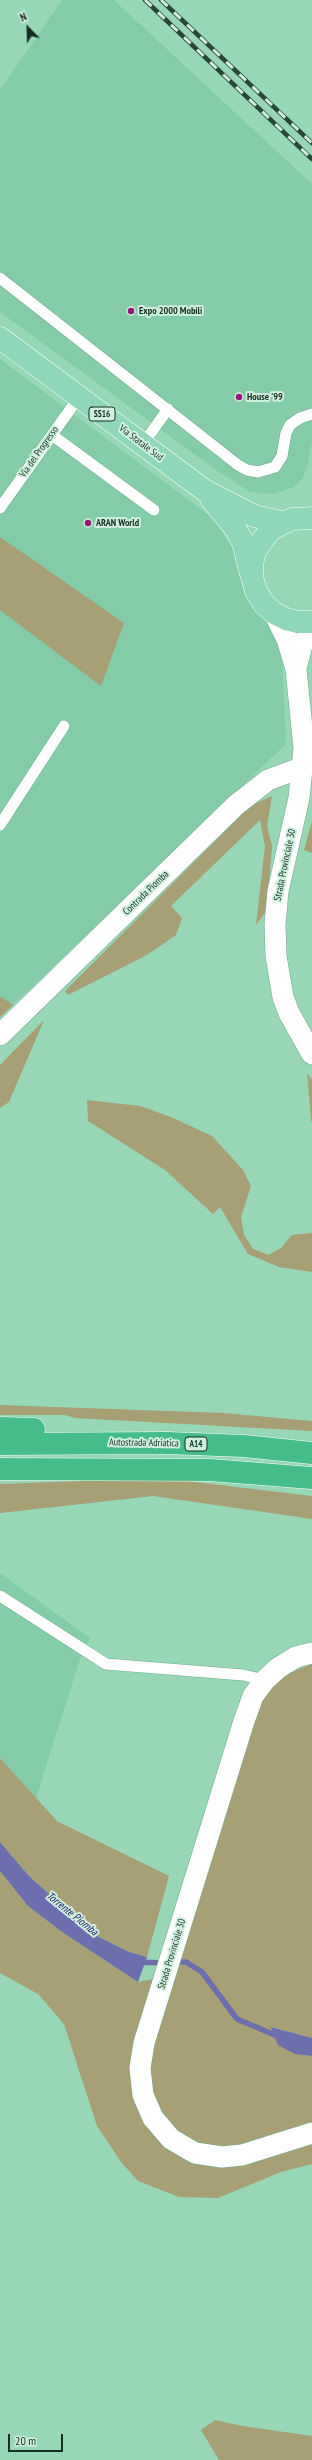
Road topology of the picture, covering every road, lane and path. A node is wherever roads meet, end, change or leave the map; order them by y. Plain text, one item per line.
1 (0, 278) edge
2 (0, 338) edge
3 (79, 397) junction
4 (168, 409) junction
5 (312, 414) edge
6 (52, 435) junction
7 (142, 444) junction
8 (204, 490) junction
9 (0, 508) edge
10 (154, 510) dead end
11 (312, 518) edge
12 (281, 522) junction
13 (252, 577) junction
14 (274, 614) junction
15 (312, 622) edge
16 (312, 630) edge
17 (296, 669) junction
18 (64, 726) dead end
19 (307, 766) edge
20 (0, 825) edge
21 (0, 1035) edge
22 (312, 1054) edge
23 (0, 1428) edge
24 (80, 1442) junction
25 (0, 1444) edge
26 (312, 1453) edge
27 (0, 1469) edge
28 (312, 1478) edge
29 (0, 1596) edge
30 (312, 1653) edge
31 (265, 1680) junction
32 (312, 2133) edge

1 - 4 lane
2 - 3 main road, Via Statale Sud / SS16
3 - 6 lane, Via del Progresso
3 - 7 main road, Via Statale Sud / SS16
4 - 5 lane
4 - 7 lane
6 - 9 lane, Via del Progresso
6 - 10 lane
7 - 8 main road, Via Statale Sud / SS16
8 - 12 main road, SS16
8 - 13 main road, SS16
11 - 12 main road, SS16
12 - 13 main road, SS16
13 - 14 main road, SS16
14 - 15 main road
14 - 17 street, Strada Provinciale 30
16 - 17 street, Strada Provinciale 30
17 - 19 street, Strada Provinciale 30
18 - 20 lane
19 - 21 street, Contrada Piomba
19 - 22 street, Strada Provinciale 30
23 - 24 highway
24 - 25 highway, Autostrada Adriatica / A14
24 - 26 highway, Autostrada Adriatica / A14
27 - 28 highway
29 - 31 lane
30 - 31 street, Strada Provinciale 30
31 - 32 street, Strada Provinciale 30

